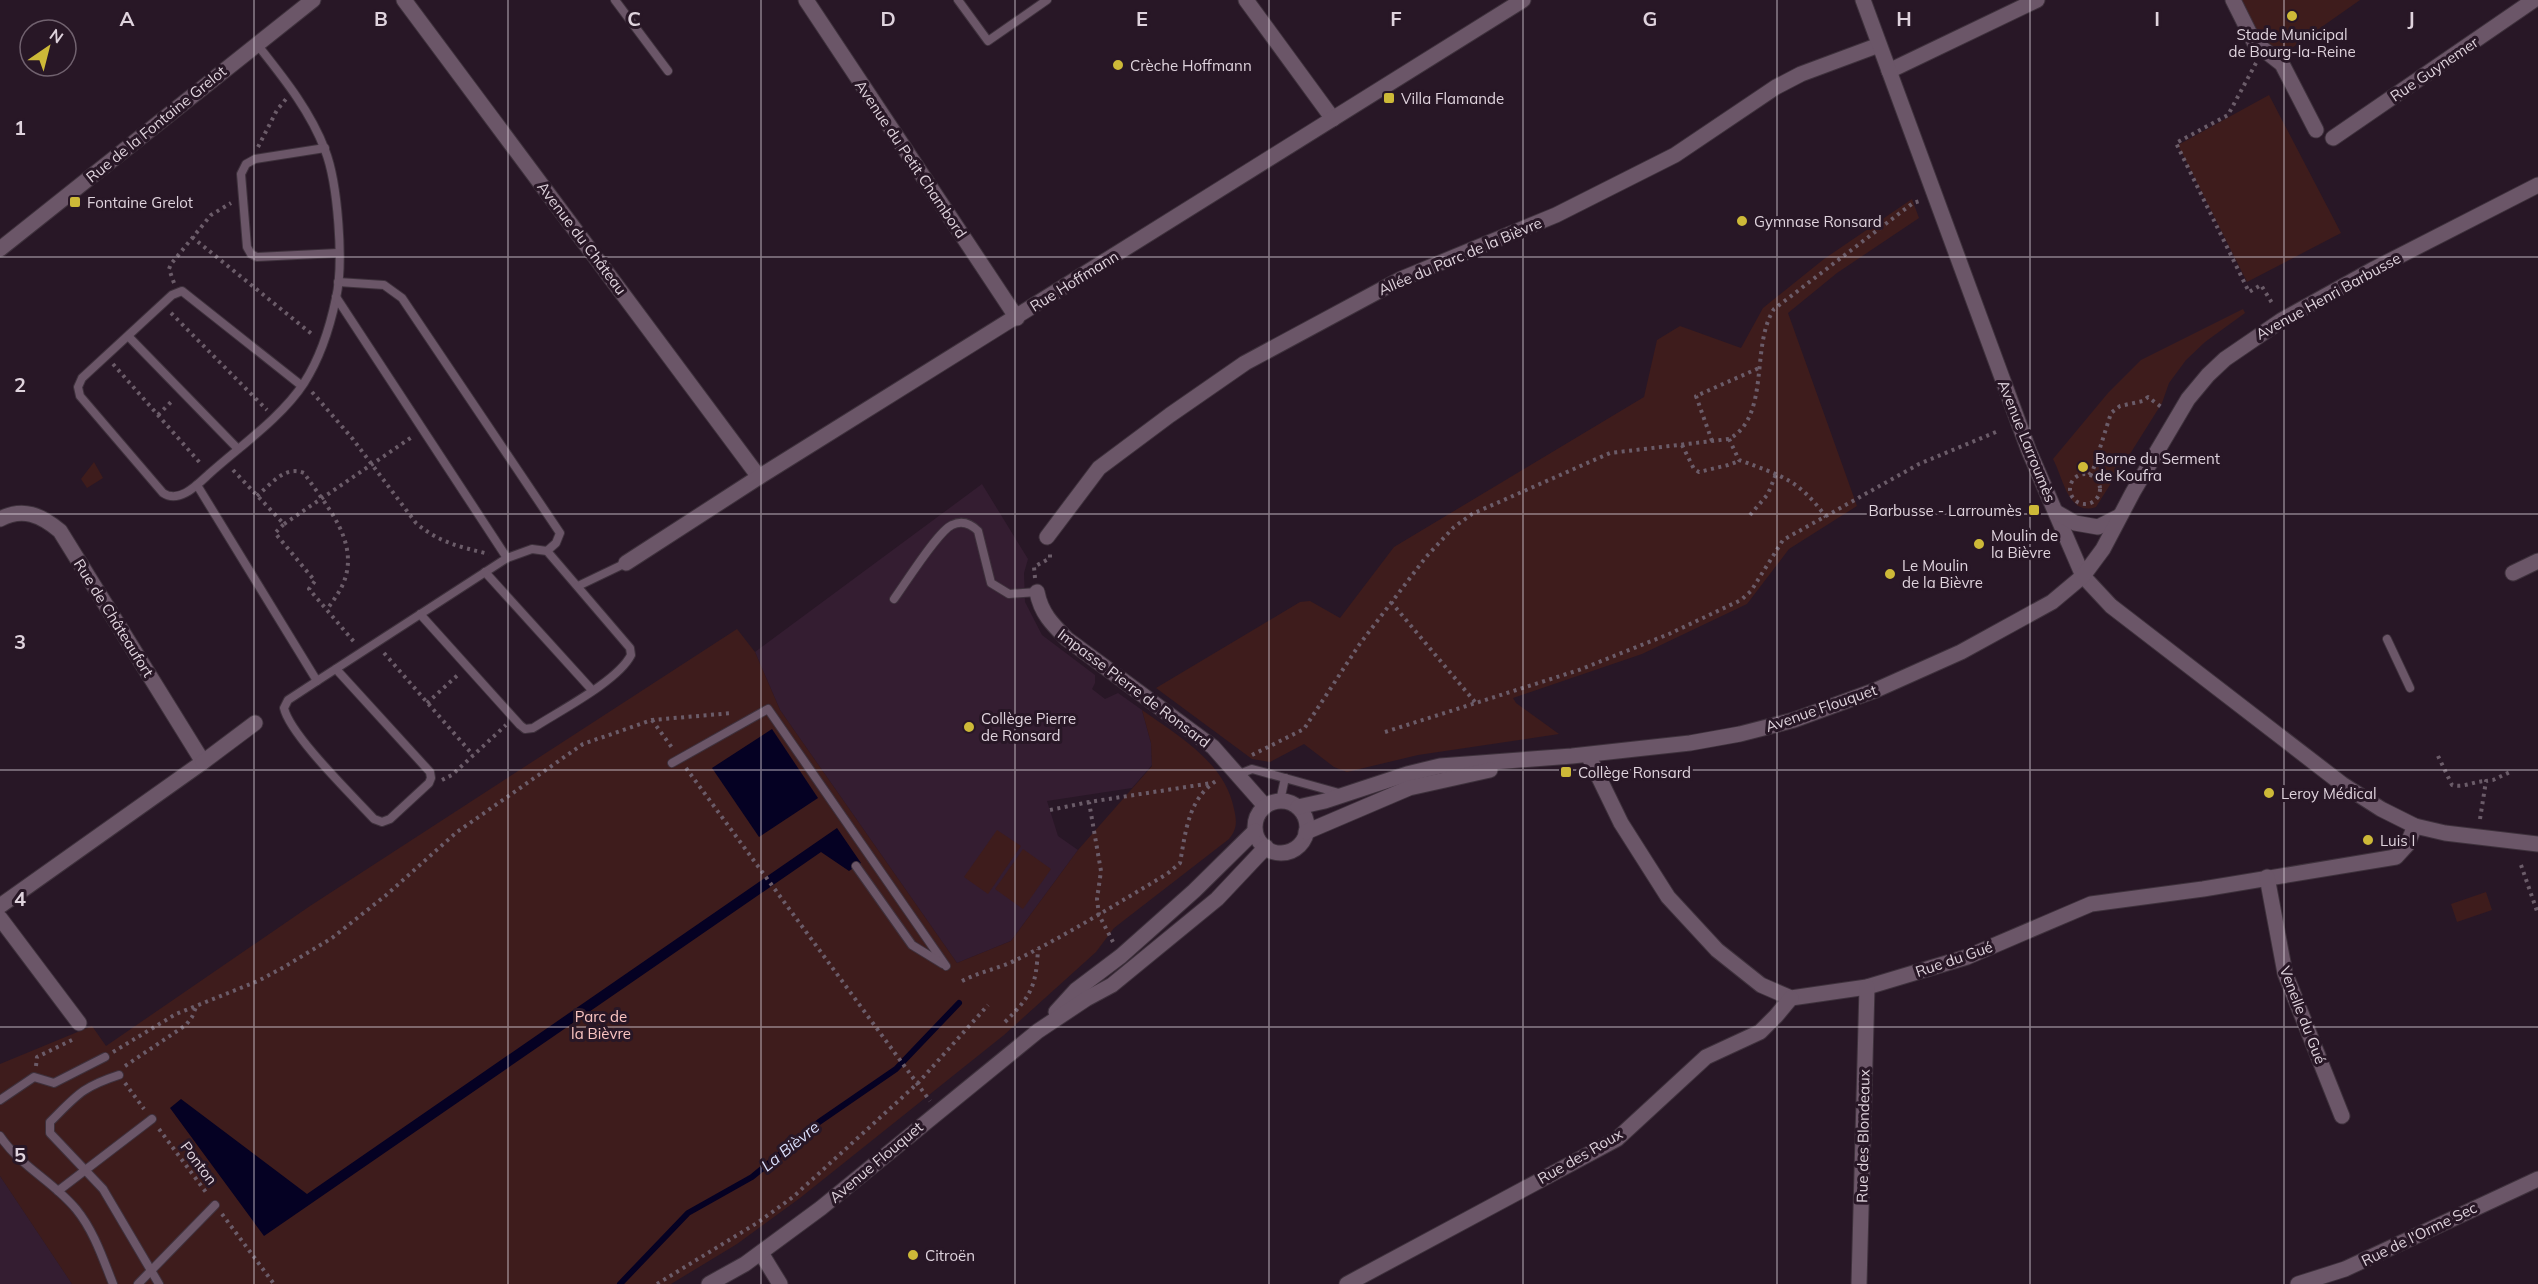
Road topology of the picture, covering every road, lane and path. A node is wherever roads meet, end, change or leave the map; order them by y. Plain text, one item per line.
1 (313, 0) edge
2 (405, 0) edge
3 (615, 0) edge
4 (806, 0) edge
5 (958, 0) edge
6 (1047, 0) edge
7 (1246, 0) edge
8 (1523, 0) edge
9 (1863, 0) edge
10 (2037, 0) edge
11 (2233, 0) edge
12 (2534, 0) edge
13 (256, 43) junction
14 (1879, 45) junction
15 (2264, 50) junction
16 (668, 71) dead end
17 (1889, 71) junction
18 (293, 92) junction
19 (1333, 119) junction
20 (2316, 130) dead end
21 (2333, 138) dead end
22 (325, 148) junction
23 (251, 161) junction
24 (2538, 184) edge
25 (243, 196) junction
26 (1936, 198) junction
27 (192, 237) junction
28 (0, 249) edge
29 (338, 253) junction
30 (338, 282) junction
31 (177, 292) junction
32 (336, 297) junction
33 (2272, 303) dead end
34 (162, 304) junction
35 (1017, 318) junction
36 (129, 337) junction
37 (323, 343) junction
38 (107, 357) junction
39 (1759, 368) junction
40 (303, 384) junction
41 (182, 392) junction
42 (2167, 411) dead end
43 (158, 415) junction
44 (274, 416) junction
45 (423, 430) junction
46 (1996, 432) dead end
47 (1729, 439) junction
48 (1712, 441) junction
49 (1682, 445) junction
50 (238, 449) junction
51 (1739, 460) junction
52 (224, 461) junction
53 (371, 464) junction
54 (210, 474) junction
55 (1776, 474) junction
56 (2089, 475) junction
57 (759, 477) junction
58 (197, 485) junction
59 (258, 496) junction
60 (321, 499) junction
61 (2056, 512) junction
62 (1750, 515) dead end
63 (2120, 516) junction
64 (1826, 517) junction
65 (0, 519) edge
66 (284, 524) junction
67 (1047, 537) joint
68 (547, 551) junction
69 (507, 558) junction
70 (2538, 561) edge
71 (626, 563) joint
72 (485, 572) junction
73 (2513, 573) dead end
74 (2083, 576) junction
75 (578, 586) junction
76 (1037, 592) junction
77 (894, 599) dead end
78 (1391, 602) junction
79 (328, 609) junction
80 (420, 614) junction
81 (2387, 639) dead end
82 (375, 643) junction
83 (363, 651) junction
84 (467, 667) junction
85 (336, 669) junction
86 (317, 681) junction
87 (2410, 688) dead end
88 (592, 690) junction
89 (1475, 702) junction
90 (427, 703) junction
91 (733, 713) dead end
92 (514, 718) junction
93 (652, 720) junction
94 (255, 723) dead end
95 (1385, 732) dead end
96 (473, 755) junction
97 (1588, 755) junction
98 (2438, 756) dead end
99 (676, 760) junction
100 (1531, 760) junction
101 (203, 762) junction
102 (1235, 772) junction
103 (2510, 772) dead end
104 (2475, 774) dead end
105 (431, 778) junction
106 (1285, 778) junction
107 (2478, 781) junction
108 (2486, 781) junction
109 (1346, 795) junction
110 (1089, 802) junction
111 (1273, 803) junction
112 (1298, 807) junction
113 (1050, 810) dead end
114 (2480, 819) dead end
115 (2415, 826) junction
116 (1255, 831) junction
117 (1306, 832) junction
118 (2538, 844) edge
119 (1266, 848) junction
120 (2521, 865) dead end
121 (856, 866) dead end
122 (2267, 877) junction
123 (0, 906) edge
124 (2538, 914) edge
125 (1099, 915) junction
126 (0, 918) edge
127 (1106, 930) dead end
128 (1039, 948) junction
129 (962, 981) dead end
130 (1867, 987) junction
131 (1791, 998) junction
132 (988, 1005) dead end
133 (196, 1006) junction
134 (78, 1022) joint
135 (1005, 1022) dead end
136 (1038, 1031) junction
137 (105, 1057) joint
138 (135, 1059) dead end
139 (119, 1075) joint
140 (33, 1077) junction
141 (918, 1083) junction
142 (0, 1100) edge
143 (2342, 1116) dead end
144 (152, 1119) junction
145 (0, 1136) edge
146 (86, 1170) junction
147 (2538, 1179) edge
148 (58, 1191) junction
149 (215, 1205) junction
150 (761, 1253) junction
151 (151, 1270) junction
152 (113, 1284) edge
153 (138, 1284) edge
154 (159, 1284) edge
155 (274, 1284) edge
156 (657, 1284) edge
157 (709, 1284) edge
158 (780, 1284) edge
159 (1347, 1284) edge
160 (1859, 1284) edge
161 (2298, 1284) edge

1 - 13 street, Rue de la Fontaine Grelot
2 - 57 street, Avenue du Château
3 - 16 lane
4 - 35 street, Avenue du Petit Chambord
5 - 6 lane
7 - 19 street
8 - 19 street, Rue Hoffmann
9 - 14 street, Avenue Larroumès
10 - 17 street
11 - 15 street
12 - 21 street, Rue Guynemer
13 - 18 lane
13 - 28 street, Rue de la Fontaine Grelot
14 - 17 street, Avenue Larroumès
14 - 67 street, Allée du Parc de la Bièvre
15 - 20 street
15 - 33 path
17 - 26 street, Avenue Larroumès
18 - 22 lane
18 - 23 path
19 - 35 street, Rue Hoffmann
22 - 23 lane
22 - 29 lane
23 - 25 lane
24 - 63 street, Avenue Henri Barbusse
25 - 27 path
25 - 29 lane
26 - 39 path
26 - 61 street, Avenue Larroumès
27 - 31 path
27 - 37 path
29 - 30 lane
30 - 32 lane
30 - 68 lane
31 - 34 lane
31 - 40 lane
32 - 37 lane
32 - 45 lane
34 - 36 lane
34 - 44 path
35 - 57 street, Rue Hoffmann
36 - 38 lane
36 - 41 lane
37 - 40 lane
38 - 43 path
38 - 58 lane
39 - 47 path
39 - 48 path
40 - 44 lane
40 - 53 path
41 - 43 path
41 - 50 lane
42 - 56 path
43 - 54 path
44 - 50 lane
45 - 53 path
45 - 69 lane
46 - 64 path
47 - 48 path
47 - 51 path
48 - 49 path
49 - 51 path
49 - 78 path
50 - 52 lane
51 - 55 path
52 - 54 lane
52 - 59 path
53 - 60 path
53 - 69 path
54 - 58 lane
55 - 62 path
55 - 64 path
56 - 56 path
57 - 71 street, Rue Hoffmann
58 - 86 lane
59 - 60 path
59 - 66 path
60 - 66 path
60 - 79 path
61 - 63 street
61 - 74 street, Avenue Larroumès
63 - 74 street, Avenue Henri Barbusse
64 - 89 path
65 - 101 street, Rue de Châteaufort
66 - 79 path
67 - 76 path
68 - 69 lane
68 - 75 lane
69 - 72 lane
70 - 73 street
71 - 75 lane
72 - 80 lane
72 - 88 lane
74 - 97 street, Avenue Flouquet
74 - 115 street, Avenue Larroumès
75 - 88 lane
76 - 77 lane
76 - 102 street, Impasse Pierre de Ronsard
78 - 89 path
78 - 102 path
79 - 83 path
80 - 82 lane
80 - 84 lane
81 - 87 lane
82 - 83 lane
82 - 90 path
83 - 85 lane
84 - 90 path
84 - 92 lane
85 - 86 lane
85 - 105 lane
86 - 105 lane
88 - 92 lane
89 - 95 path
90 - 96 path
91 - 93 path
92 - 96 path
93 - 99 path
93 - 133 path
94 - 101 street
96 - 105 path
97 - 100 street, Avenue Flouquet
97 - 131 street
98 - 107 path
99 - 121 lane
99 - 141 path
100 - 109 street, Avenue Flouquet
100 - 117 street, Avenue Flouquet
101 - 123 street
102 - 106 lane
102 - 111 street, Impasse Pierre de Ronsard
103 - 108 path
104 - 107 path
106 - 109 lane
106 - 111 lane
107 - 108 path
108 - 114 path
109 - 112 street, Avenue Flouquet
110 - 113 path
110 - 125 path
110 - 125 path
111 - 112 street
111 - 116 street, Avenue Flouquet
112 - 117 street
115 - 118 street, Avenue Larroumès
115 - 122 street, Rue du Gué
116 - 119 street
116 - 136 street, Avenue Flouquet
117 - 119 street, Avenue Flouquet
119 - 136 street, Avenue Flouquet
120 - 124 path
122 - 130 street, Rue du Gué
122 - 143 street, Venelle du Gué
125 - 127 path
125 - 128 path
126 - 134 street
128 - 129 path
128 - 135 path
130 - 131 street, Rue du Gué
130 - 160 street, Rue des Blondeaux
131 - 159 street, Rue des Roux
132 - 141 path
133 - 137 path
133 - 138 path
134 - 140 path
136 - 150 street, Avenue Flouquet
137 - 140 lane
139 - 144 path, Ponton
139 - 146 lane
140 - 142 lane
141 - 156 path
144 - 146 lane
144 - 149 path, Ponton
145 - 148 lane
146 - 148 lane
146 - 151 lane
147 - 161 street, Rue de l'Orme Sec
148 - 152 lane
149 - 151 lane
149 - 155 path, Ponton
150 - 157 street, Avenue Flouquet
150 - 158 street
151 - 153 lane
151 - 154 lane

